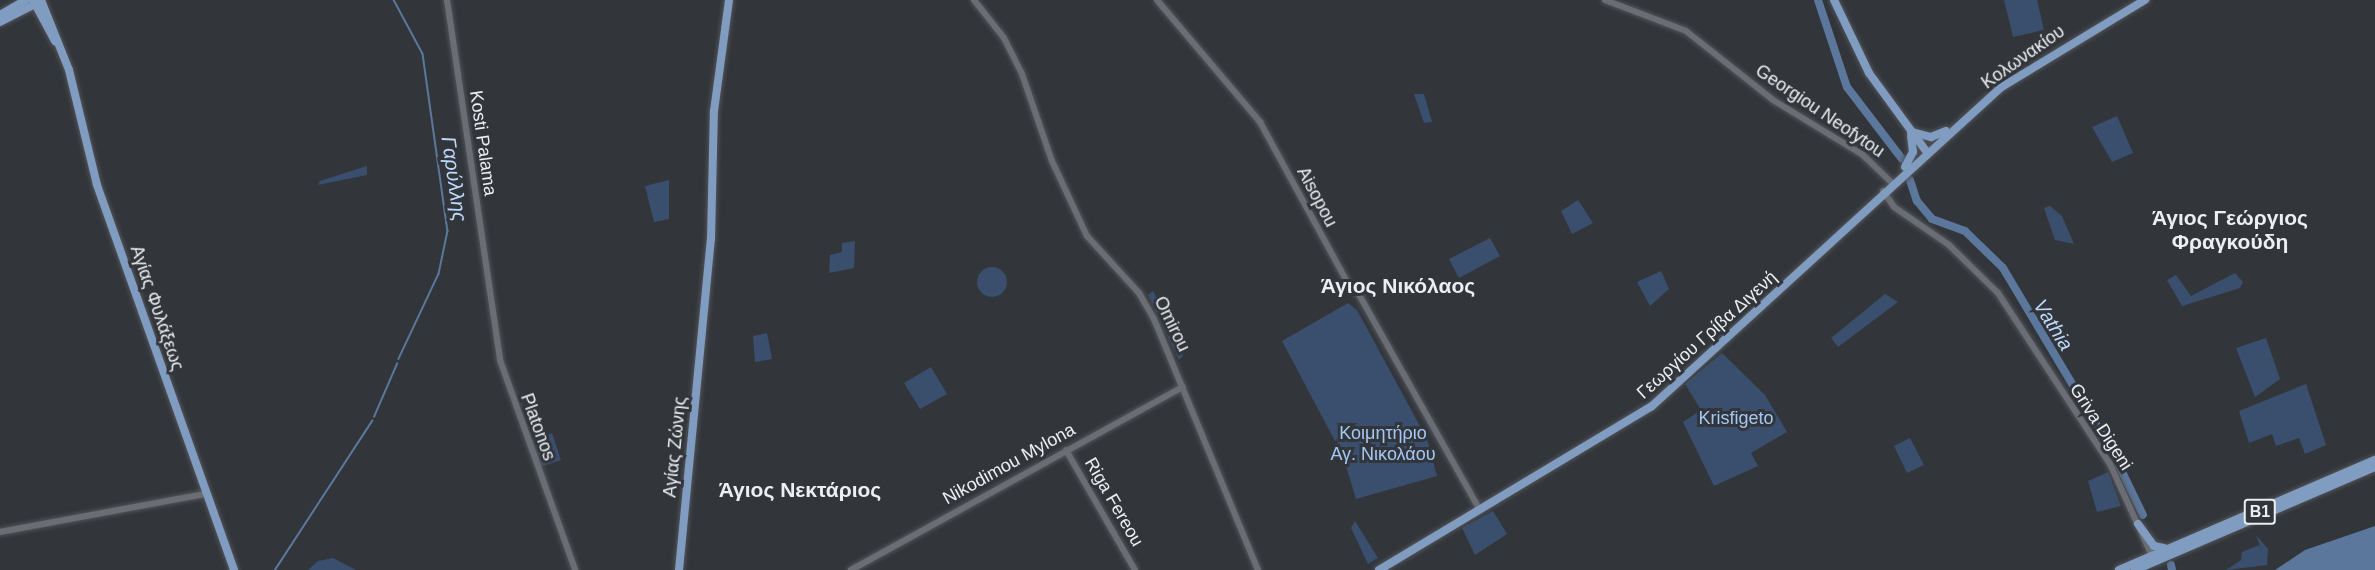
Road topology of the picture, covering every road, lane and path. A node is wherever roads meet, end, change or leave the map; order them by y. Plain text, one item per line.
1 (26, 0) edge
2 (447, 0) edge
3 (729, 0) edge
4 (974, 0) edge
5 (1157, 0) edge
6 (1605, 0) edge
7 (1834, 0) edge
8 (2137, 0) edge
9 (2145, 0) edge
10 (39, 1) edge
11 (0, 15) edge
12 (0, 22) edge
13 (1946, 131) junction
14 (1909, 132) junction
15 (1926, 151) junction
16 (1901, 173) junction
17 (1891, 182) junction
18 (1883, 191) junction
19 (1868, 206) junction
20 (1894, 207) junction
21 (488, 290) joint
22 (1184, 387) junction
23 (1066, 450) junction
24 (2375, 460) edge
25 (2375, 467) edge
26 (205, 494) junction
27 (1480, 510) junction
28 (2138, 524) junction
29 (0, 532) edge
30 (2169, 548) junction
31 (2153, 559) junction
32 (680, 569) edge
33 (234, 570) edge
34 (575, 570) edge
35 (851, 570) edge
36 (1135, 570) edge
37 (1258, 570) edge
38 (1379, 570) edge
39 (2119, 570) edge
40 (2135, 570) edge

1 - 11 main road
2 - 21 street, Kosti Palama
3 - 32 main road, Αγίας Ζώνης
4 - 22 street, Omirou
5 - 27 street, Aisopou
6 - 17 street, Georgiou Neofytou
7 - 14 main road
8 - 13 main road, Κολωνακίου
9 - 15 main road, Κολωνακίου
10 - 12 main road
10 - 26 main road, Αγίας Φυλάξεως
13 - 14 main road
13 - 15 main road, Κολωνακίου
14 - 15 main road
14 - 16 main road
15 - 16 main road, Κολωνακίου
16 - 17 main road, Κολωνακίου
17 - 18 main road, Κολωνακίου
18 - 19 main road, Γεωργίου Γρίβα Διγενή
18 - 20 street, Griva Digeni
19 - 20 street
19 - 27 main road, Γεωργίου Γρίβα Διγενή
20 - 28 street, Griva Digeni
21 - 34 street, Platonos
22 - 23 street, Nikodimou Mylona
22 - 37 street, Omirou
23 - 35 street, Nikodimou Mylona
23 - 36 street, Riga Fereou
24 - 30 main road, B1
25 - 31 main road, B1
26 - 29 street
26 - 33 main road, Αγίας Φυλάξεως
27 - 38 main road, Γεωργίου Γρίβα Διγενή
28 - 30 main road
28 - 31 street, Griva Digeni
30 - 31 main road, B1
31 - 39 main road, B1
31 - 40 main road, B1

